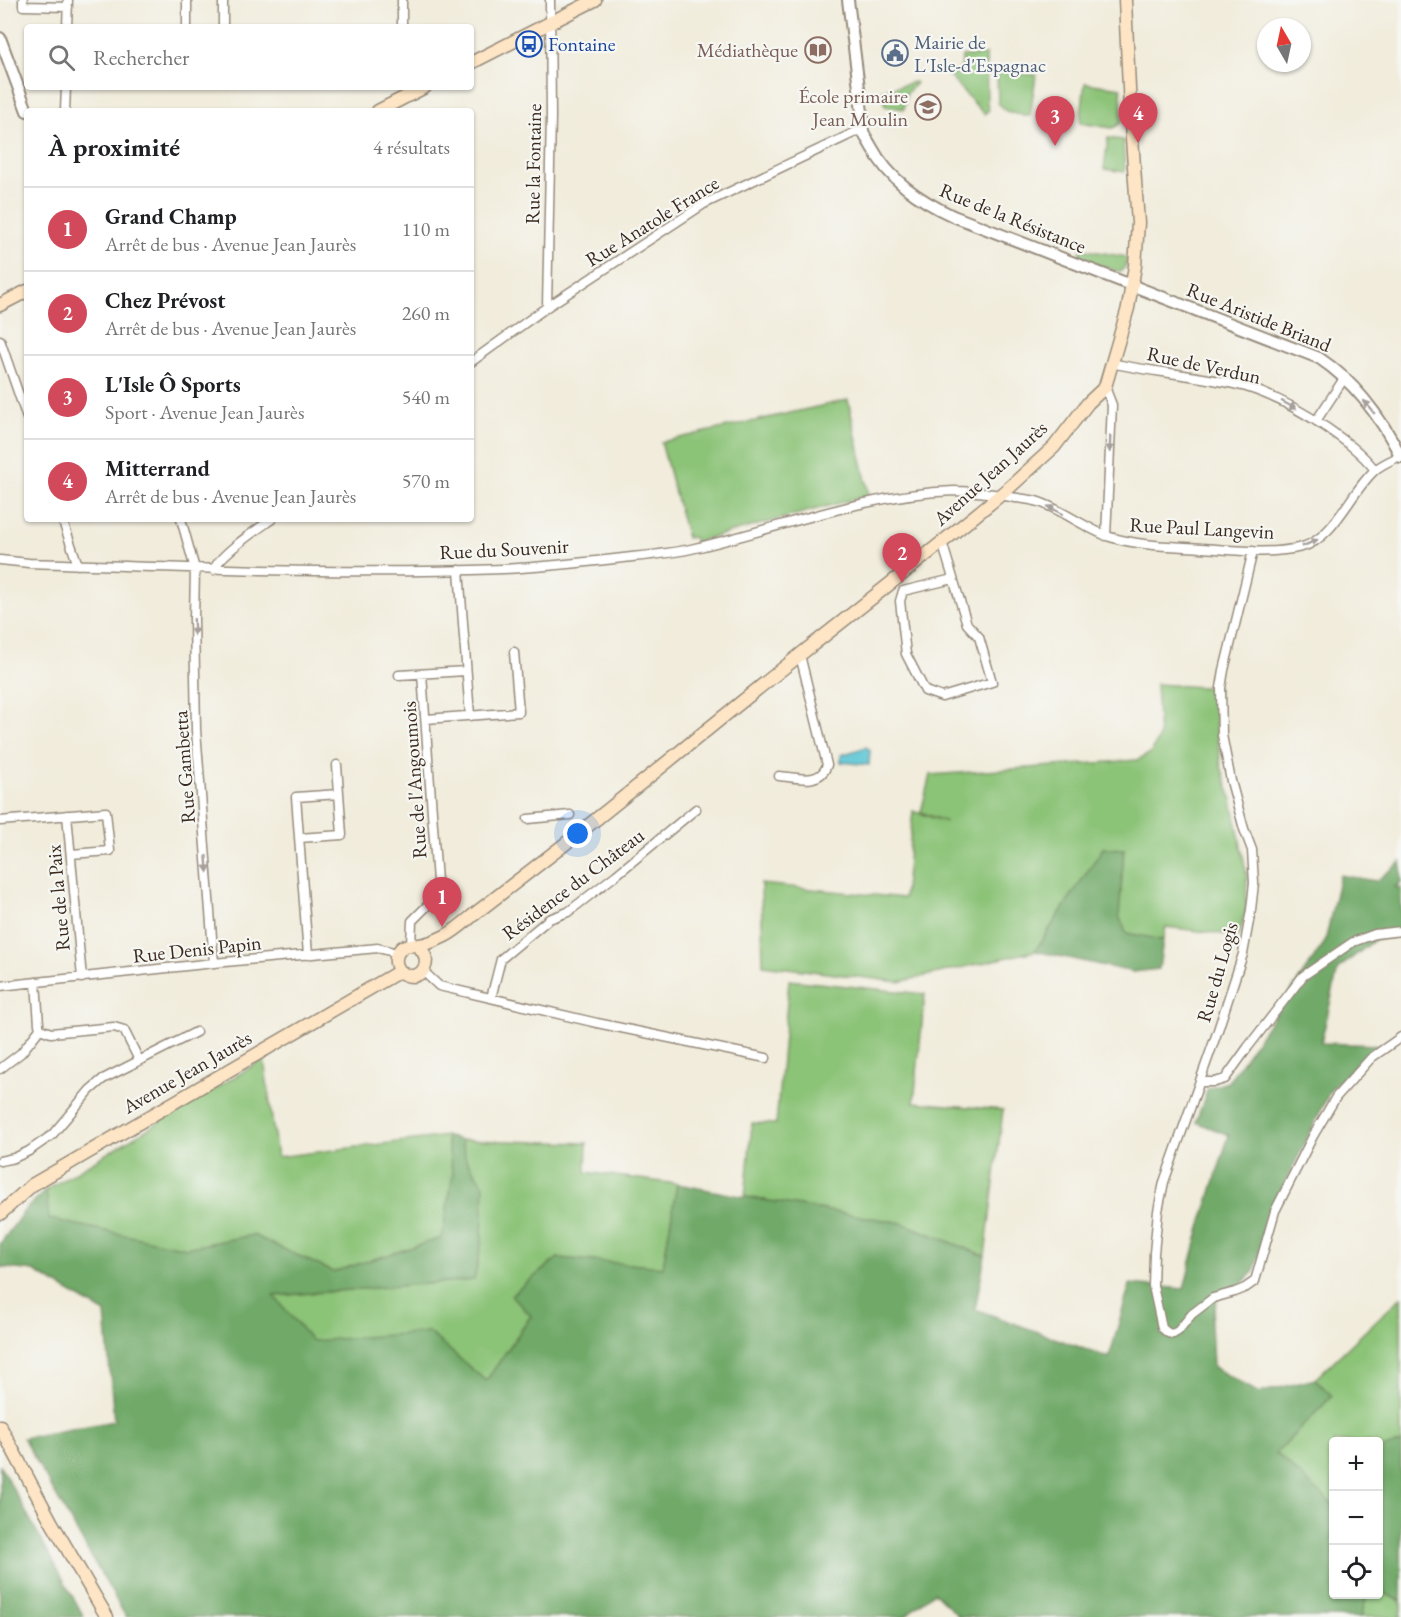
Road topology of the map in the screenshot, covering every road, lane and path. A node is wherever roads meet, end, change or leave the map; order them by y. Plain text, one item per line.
1 (23, 0) edge
2 (187, 0) edge
3 (223, 0) edge
4 (402, 0) edge
5 (550, 0) edge
6 (595, 0) edge
7 (848, 0) edge
8 (1125, 0) edge
9 (68, 3) edge
10 (551, 22) junction
11 (67, 24) edge
12 (187, 24) edge
13 (223, 24) edge
14 (402, 24) edge
15 (0, 38) edge
16 (474, 61) edge
17 (66, 90) edge
18 (415, 90) edge
19 (26, 108) edge
20 (65, 108) edge
21 (383, 108) edge
22 (862, 129) junction
23 (1132, 285) junction
24 (24, 292) edge
25 (0, 304) edge
26 (547, 307) junction
27 (0, 340) edge
28 (474, 360) edge
29 (1111, 363) junction
30 (1345, 377) junction
31 (1105, 387) junction
32 (24, 409) edge
33 (1316, 421) junction
34 (1399, 444) edge
35 (1401, 456) edge
36 (1375, 470) junction
37 (1001, 494) junction
38 (63, 522) edge
39 (182, 522) edge
40 (268, 522) edge
41 (1107, 536) junction
42 (942, 542) junction
43 (1253, 551) junction
44 (0, 560) edge
45 (78, 565) junction
46 (195, 569) junction
47 (214, 570) junction
48 (459, 570) junction
49 (953, 579) junction
50 (514, 652) dead end
51 (800, 655) junction
52 (466, 671) junction
53 (422, 674) junction
54 (399, 675) dead end
55 (470, 716) junction
56 (426, 719) junction
57 (337, 765) dead end
58 (779, 776) dead end
59 (339, 794) junction
60 (696, 809) dead end
61 (67, 815) junction
62 (570, 815) dead end
63 (528, 819) dead end
64 (0, 821) edge
65 (299, 838) junction
66 (71, 854) junction
67 (1401, 931) edge
68 (446, 936) junction
69 (414, 945) junction
70 (397, 953) junction
71 (308, 955) junction
72 (214, 963) junction
73 (425, 966) junction
74 (400, 971) junction
75 (82, 978) junction
76 (36, 982) junction
77 (0, 986) edge
78 (491, 998) junction
79 (40, 1029) junction
80 (196, 1032) dead end
81 (1401, 1037) edge
82 (766, 1058) dead end
83 (139, 1060) junction
84 (0, 1069) edge
85 (1200, 1082) junction
86 (0, 1161) edge
87 (0, 1214) edge
88 (0, 1426) edge
89 (107, 1617) edge

1 - 9 street
2 - 12 street
3 - 13 street
4 - 14 street
5 - 10 street, Rue la Fontaine
6 - 10 main road
7 - 22 street, Rue de la Résistance
8 - 23 main road
9 - 11 street
10 - 16 main road
10 - 26 street, Rue la Fontaine
15 - 19 street
17 - 20 street
18 - 21 main road
22 - 23 street, Rue de la Résistance
22 - 26 street, Rue Anatole France
23 - 29 main road
23 - 30 street, Rue Aristide Briand
24 - 25 main road
26 - 28 street, Rue Anatole France
27 - 32 street
29 - 31 main road
29 -> 33 street, Rue de Verdun
30 - 33 street
34 -> 30 street, Rue Aristide Briand
31 - 37 main road, Avenue Jean Jaurès
31 -> 41 street
33 - 36 street, Rue de Verdun
34 - 35 street, Rue Aristide Briand
35 - 36 street
43 -> 36 street, Rue Paul Langevin
41 -> 37 street, Rue Paul Langevin
37 - 42 main road, Avenue Jean Jaurès
37 - 48 street, Rue du Souvenir
38 - 45 street
39 - 46 street, Rue Gambetta
40 - 47 street
41 - 43 street, Rue Paul Langevin
42 - 49 street
42 - 51 main road, Avenue Jean Jaurès
43 - 85 street, Rue du Logis
44 - 45 street, Rue du Souvenir
45 - 46 street, Rue du Souvenir
46 - 47 street, Rue du Souvenir
46 -> 72 street, Rue Gambetta
47 - 48 street, Rue du Souvenir
48 - 52 street
49 - 49 street
50 - 55 street
51 - 58 street
51 - 68 main road, Avenue Jean Jaurès
52 - 53 street
52 - 55 street
53 - 54 street
53 - 56 street, Rue de l'Angoumois
55 - 56 street
56 - 69 street, Rue de l'Angoumois
57 - 59 street
59 - 65 street
59 - 65 street
60 - 78 street, Résidence du Château
61 - 64 street
61 - 66 street, Rue de la Paix
61 - 66 street
62 - 63 street
65 - 71 street
66 - 75 street, Rue de la Paix
67 - 85 street
68 - 69 main road, Avenue Jean Jaurès
68 - 73 main road, Avenue Jean Jaurès
69 - 70 main road
69 - 73 main road
70 - 71 street, Rue Denis Papin
70 - 74 main road
71 - 72 street, Rue Denis Papin
72 - 75 street, Rue Denis Papin
73 - 74 main road
73 - 78 street
74 - 87 main road, Avenue Jean Jaurès
75 - 76 street, Rue Denis Papin
76 - 77 street, Rue Denis Papin
76 - 79 street
78 - 82 street
79 - 83 street
79 - 84 street
80 - 83 street
81 - 85 street, Rue du Logis
83 - 86 street
88 - 89 main road

